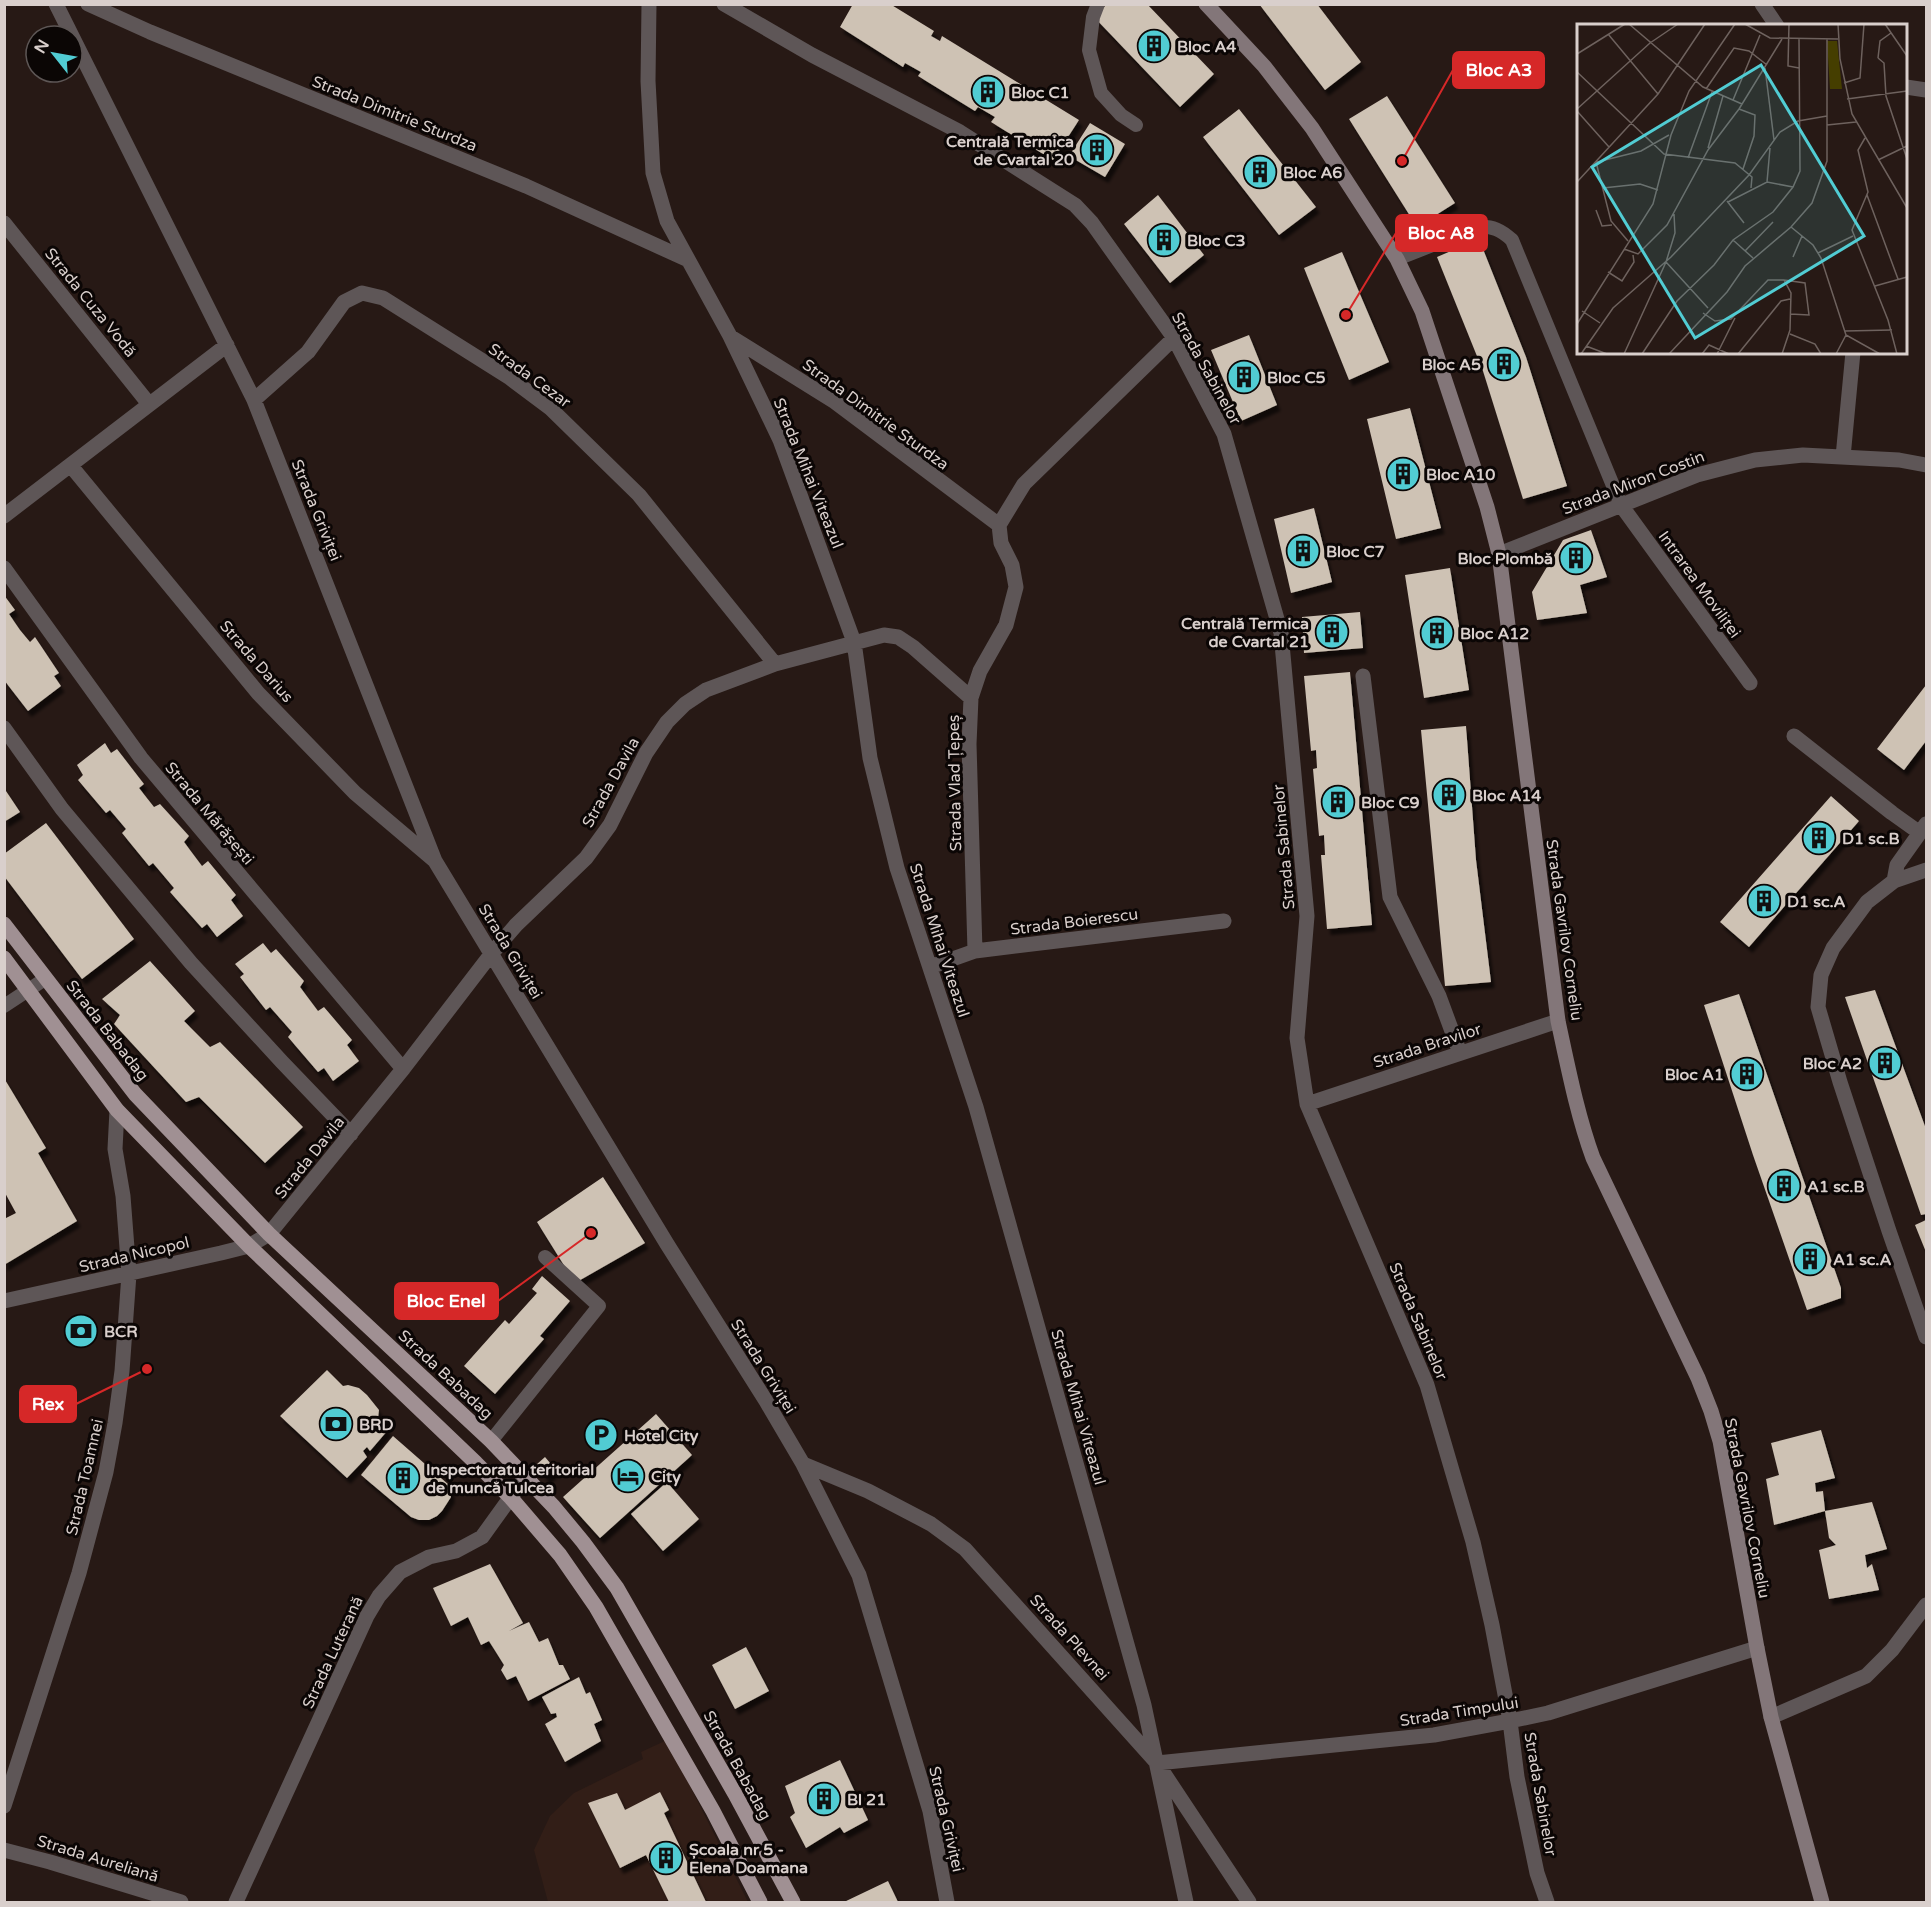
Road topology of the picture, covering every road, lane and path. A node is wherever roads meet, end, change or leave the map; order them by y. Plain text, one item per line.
1 (56, 4) edge
2 (88, 4) edge
3 (649, 4) edge
4 (724, 4) edge
5 (1098, 4) edge
6 (1206, 4) edge
7 (1762, 4) edge
8 (1776, 24) edge
9 (1907, 87) edge
10 (1926, 90) edge
11 (1136, 125) dead end
12 (4, 223) edge
13 (686, 259) junction
14 (1398, 259) junction
15 (730, 336) junction
16 (1174, 338) junction
17 (227, 345) junction
18 (1853, 354) edge
19 (254, 400) junction
20 (149, 404) junction
21 (1843, 456) junction
22 (1926, 465) edge
23 (71, 466) junction
24 (1621, 505) junction
25 (4, 516) edge
26 (999, 525) junction
27 (1499, 554) junction
28 (4, 568) edge
29 (854, 642) junction
30 (775, 664) junction
31 (1363, 676) dead end
32 (1750, 684) dead end
33 (971, 698) junction
34 (4, 728) edge
35 (1794, 736) dead end
36 (1923, 829) edge
37 (435, 861) junction
38 (1926, 870) edge
39 (1894, 881) junction
40 (1224, 921) dead end
41 (4, 924) edge
42 (975, 951) junction
43 (492, 953) junction
44 (4, 958) edge
45 (930, 967) junction
46 (45, 979) junction
47 (28, 991) junction
48 (4, 1006) edge
49 (1558, 1021) junction
50 (1460, 1053) junction
51 (403, 1069) junction
52 (1307, 1104) junction
53 (117, 1110) junction
54 (351, 1134) junction
55 (269, 1234) junction
56 (249, 1246) junction
57 (545, 1257) dead end
58 (129, 1274) junction
59 (4, 1301) edge
60 (1926, 1337) edge
61 (491, 1441) junction
62 (803, 1464) junction
63 (526, 1476) junction
64 (511, 1498) junction
65 (1926, 1605) edge
66 (1756, 1648) junction
67 (1771, 1717) junction
68 (1510, 1721) junction
69 (1157, 1763) junction
70 (4, 1806) edge
71 (4, 1850) edge
72 (181, 1902) edge
73 (236, 1902) edge
74 (760, 1902) edge
75 (794, 1902) edge
76 (947, 1902) edge
77 (1186, 1902) edge
78 (1249, 1902) edge
79 (1547, 1902) edge
80 (1822, 1902) edge

1 - 17 street, Strada Griviței
2 - 13 street, Strada Dimitrie Sturdza
3 - 13 street, Strada Mihai Viteazul
4 - 16 street, Strada Sabinelor
5 - 11 lane
6 - 14 street, Strada Gavrilov Corneliu
7 - 8 street
9 - 10 street
12 - 20 street, Strada Cuza Vodă
13 - 15 street, Strada Mihai Viteazul
14 - 24 lane
14 - 27 street, Strada Gavrilov Corneliu
15 - 26 street, Strada Dimitrie Sturdza
15 - 29 street, Strada Mihai Viteazul
16 - 26 street
16 - 52 street, Strada Sabinelor
17 - 19 street, Strada Griviței
17 - 20 street
18 - 21 street
19 - 30 street, Strada Cezar
19 - 37 street, Strada Griviței
20 - 23 street
21 - 22 street, Strada Miron Costin
21 - 24 street, Strada Miron Costin
23 - 25 street
23 - 37 street, Strada Darius
24 - 27 street, Strada Miron Costin
24 - 32 street, Intrarea Moviliței
26 - 33 street, Strada Vlad Țepeș
27 - 49 street, Strada Gavrilov Corneliu
28 - 51 street, Strada Mărășești
29 - 30 street, Strada Davila
29 - 33 street, Strada Davila
29 - 45 street, Strada Mihai Viteazul
30 - 43 street, Strada Davila
31 - 50 street
33 - 42 street, Strada Vlad Țepeș
34 - 54 street
35 - 36 street
36 - 39 street
37 - 43 street, Strada Griviței
38 - 39 street
39 - 60 street
40 - 42 street, Strada Boierescu
41 - 46 main road, Strada Babadag
42 - 45 street, Strada Boierescu
43 - 51 street, Strada Davila
43 - 62 street, Strada Griviței
44 - 47 main road
45 - 69 street, Strada Mihai Viteazul
46 - 47 lane
46 - 55 main road, Strada Babadag
47 - 48 lane
47 - 53 main road
49 - 50 street, Strada Bravilor
49 - 66 street, Strada Gavrilov Corneliu
50 - 52 street, Strada Bravilor
51 - 54 street, Strada Davila
52 - 68 street, Strada Sabinelor
53 - 56 main road
53 - 58 street, Strada Toamnei
54 - 55 street, Strada Davila
55 - 56 street, Strada Nicopol
55 - 61 main road, Strada Babadag
56 - 58 street, Strada Nicopol
56 - 64 main road
57 - 61 lane
58 - 59 street, Strada Nicopol
58 - 70 street, Strada Toamnei
61 - 63 main road, Strada Babadag
62 - 69 street, Strada Plevnei
62 - 76 street, Strada Griviței
63 - 64 street, Strada Luterană
63 - 75 main road, Strada Babadag
64 - 73 street, Strada Luterană
64 - 74 main road
65 - 67 street
66 - 67 street, Strada Gavrilov Corneliu
66 - 68 street, Strada Timpului
67 - 80 street, Strada Gavrilov Corneliu
68 - 69 street, Strada Timpului
68 - 79 street, Strada Sabinelor
69 - 77 street, Strada Mihai Viteazul
69 - 78 street, Strada Plevnei
71 - 72 street, Strada Aureliană

